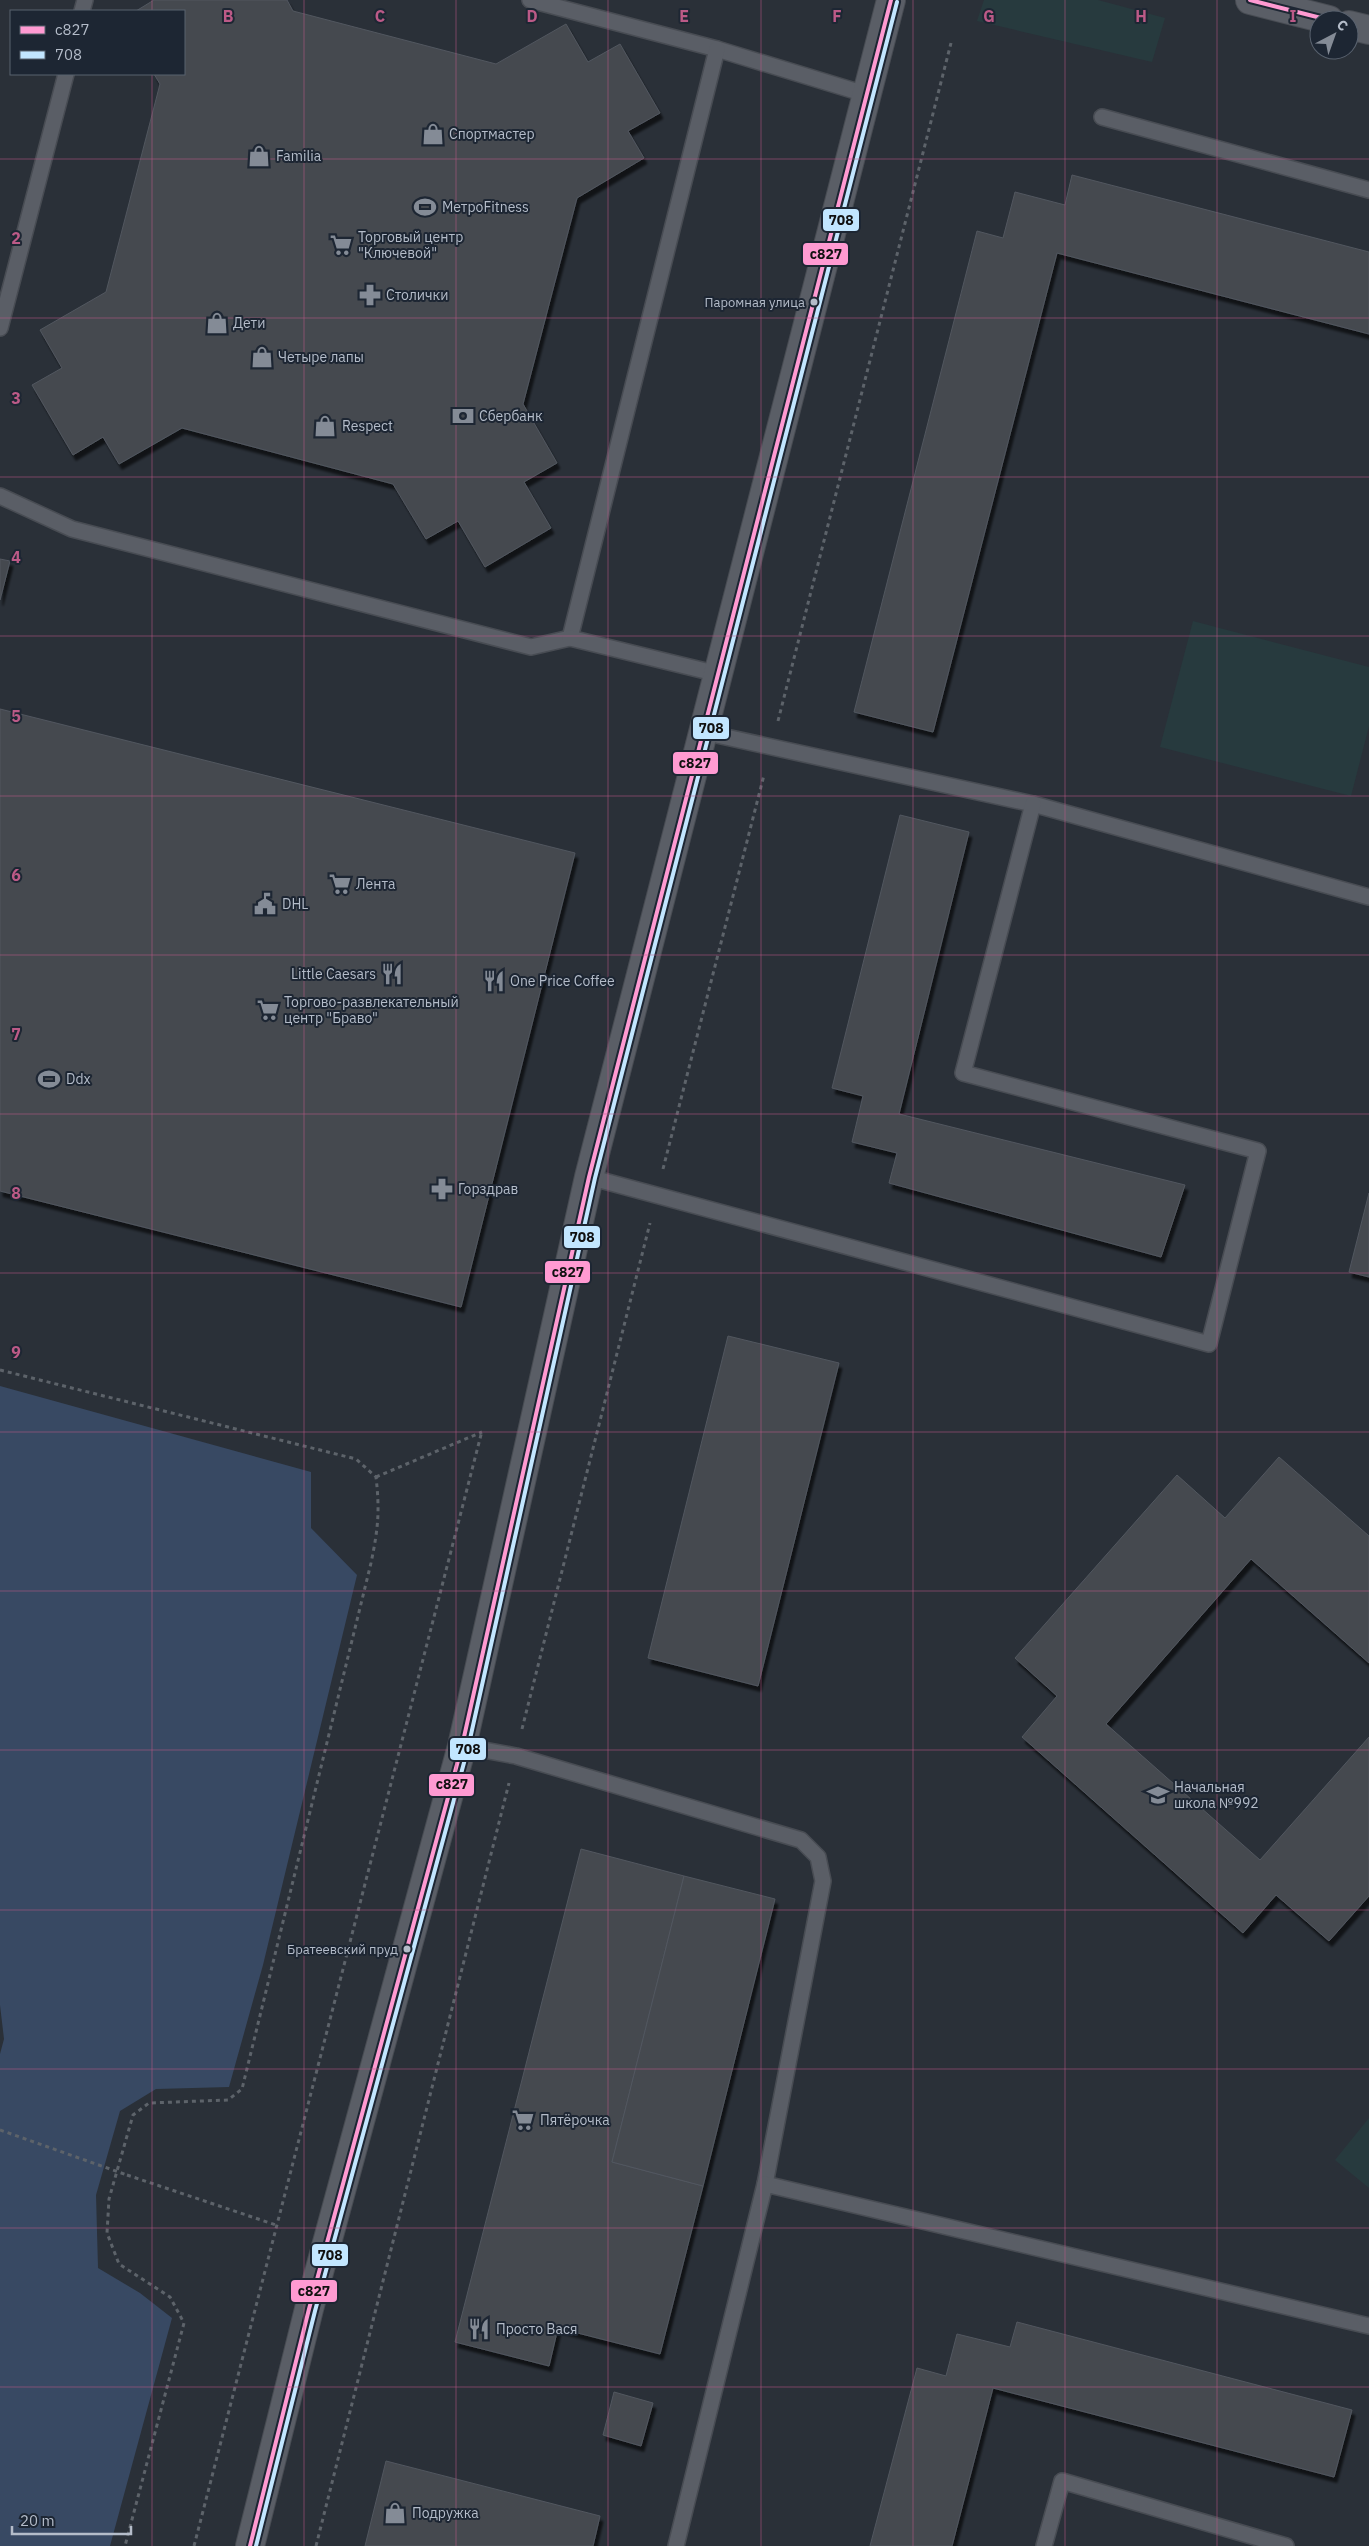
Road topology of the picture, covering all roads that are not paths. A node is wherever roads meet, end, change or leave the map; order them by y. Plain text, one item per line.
1 (530, 0) edge
2 (891, 0) edge
3 (1250, 0) edge
4 (1309, 15) edge
5 (717, 49) junction
6 (66, 75) edge
7 (865, 94) junction
8 (1102, 117) dead end
9 (1369, 190) edge
10 (0, 328) edge
11 (0, 496) edge
12 (570, 638) junction
13 (718, 674) junction
14 (703, 732) junction
15 (1033, 804) junction
16 (1369, 897) edge
17 (589, 1177) junction
18 (462, 1746) junction
19 (765, 2184) junction
20 (1369, 2326) edge
21 (250, 2546) edge
22 (676, 2546) edge
23 (1044, 2546) edge
24 (1286, 2546) edge

1 - 5 lane
2 - 7 street
3 - 4 street
5 - 7 lane
5 - 12 lane
6 - 10 lane
7 - 13 street
8 - 9 lane
11 - 12 lane
12 - 13 lane
13 - 14 street
14 - 15 lane
14 - 17 street
15 - 16 lane
15 - 17 lane
17 - 18 street
18 - 19 lane
18 - 21 street
19 - 20 lane
19 - 22 lane
23 - 24 lane

